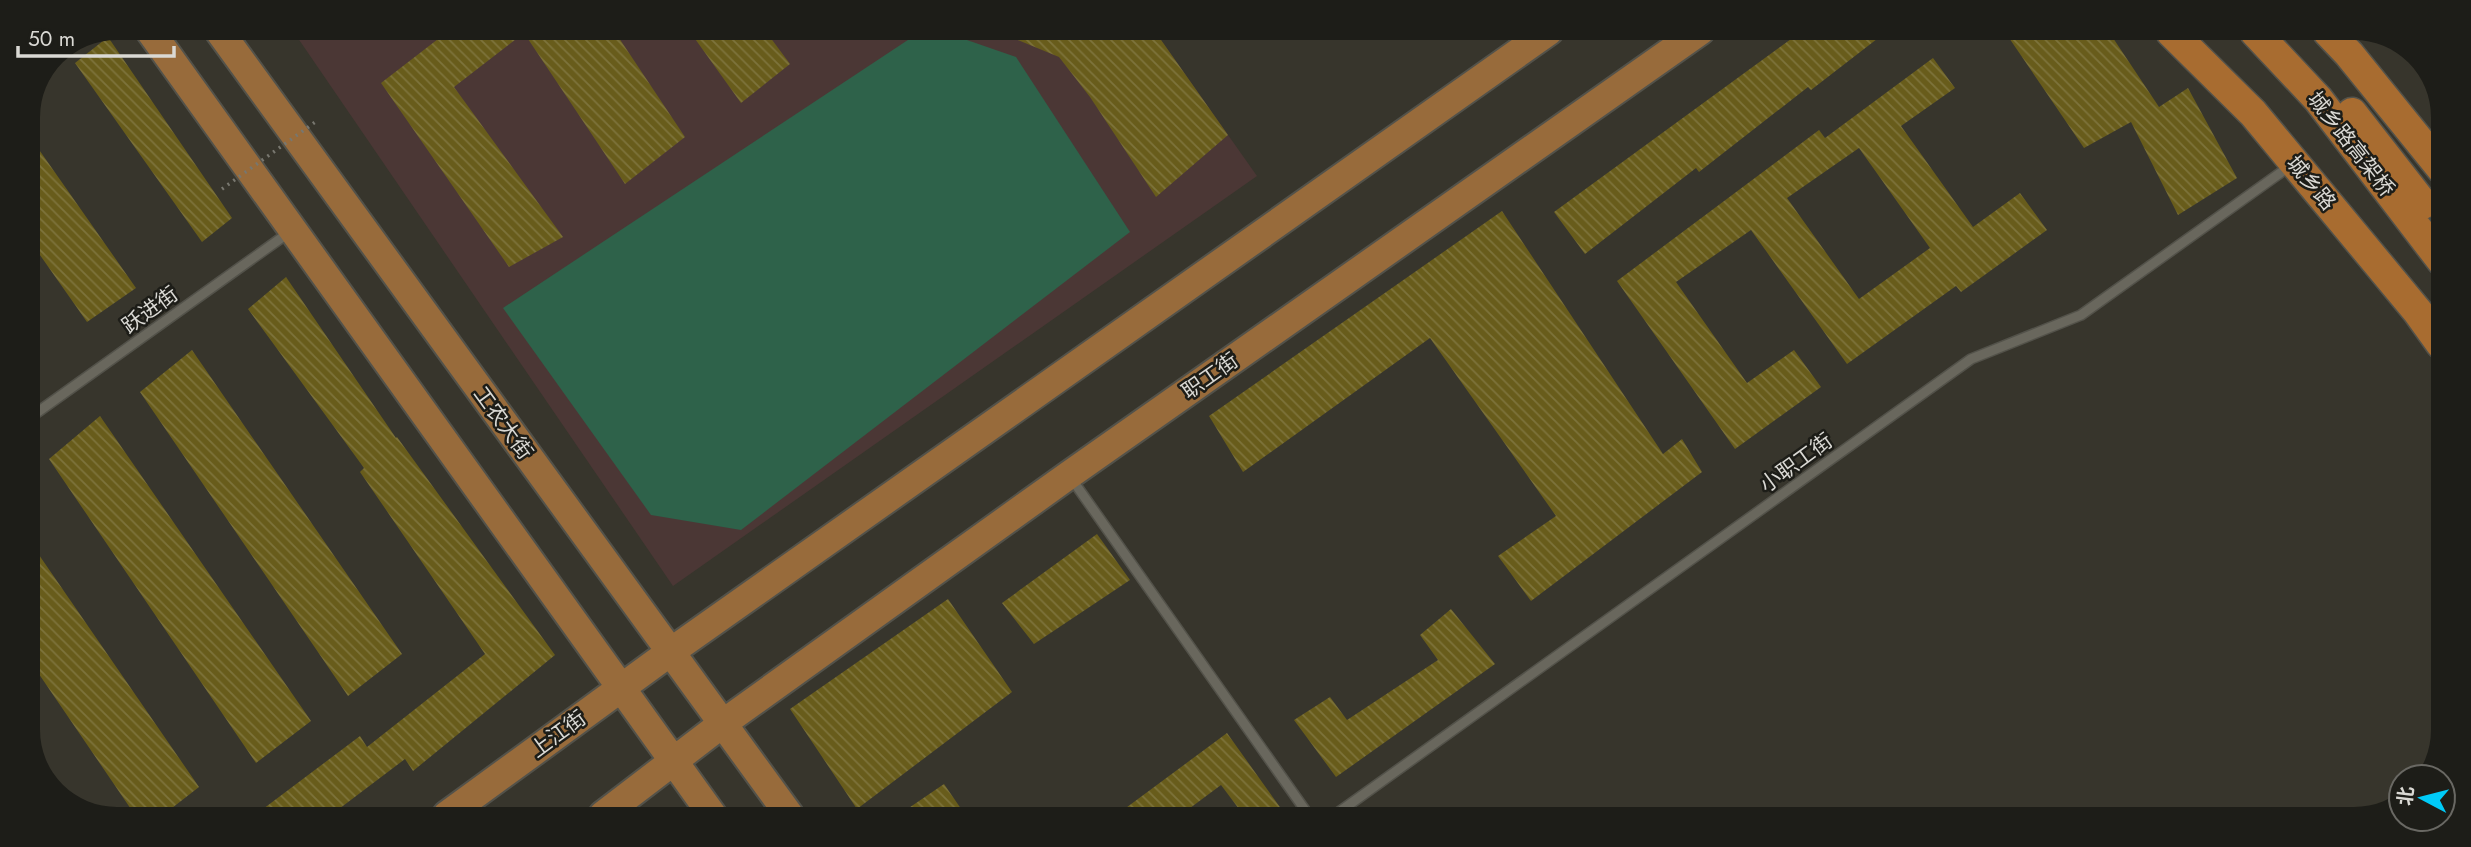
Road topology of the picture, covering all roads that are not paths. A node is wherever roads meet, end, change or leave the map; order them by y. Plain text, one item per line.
1 (157, 40) edge
2 (226, 40) edge
3 (1536, 40) edge
4 (1687, 40) edge
5 (2179, 40) edge
6 (2263, 40) edge
7 (2289, 40) edge
8 (2335, 40) edge
9 (2431, 155) edge
10 (2295, 163) junction
11 (2431, 214) edge
12 (292, 230) junction
13 (2431, 247) edge
14 (2431, 330) edge
15 (40, 410) edge
16 (1069, 475) junction
17 (670, 653) junction
18 (620, 689) junction
19 (722, 724) junction
20 (673, 762) junction
21 (458, 807) edge
22 (615, 807) edge
23 (706, 807) edge
24 (783, 807) edge
25 (1303, 807) edge
26 (1346, 807) edge

1 - 12 main road
2 - 17 main road, 工农大街
3 - 17 main road
4 - 16 main road, 职工街
5 - 10 highway, 城乡路
6 - 13 highway, 城乡路高架桥
7 - 11 highway, 城乡路高架桥
8 - 9 highway
10 - 14 highway, 城乡路
10 - 26 lane, 小职工街
12 - 15 lane, 跃进街
12 - 18 main road
16 - 19 main road, 职工街
16 - 25 lane
17 - 18 main road, 上江街
17 - 19 main road, 工农大街
18 - 20 main road
18 - 21 main road, 上江街
19 - 20 main road
19 - 24 main road, 工农大街
20 - 22 main road
20 - 23 main road

